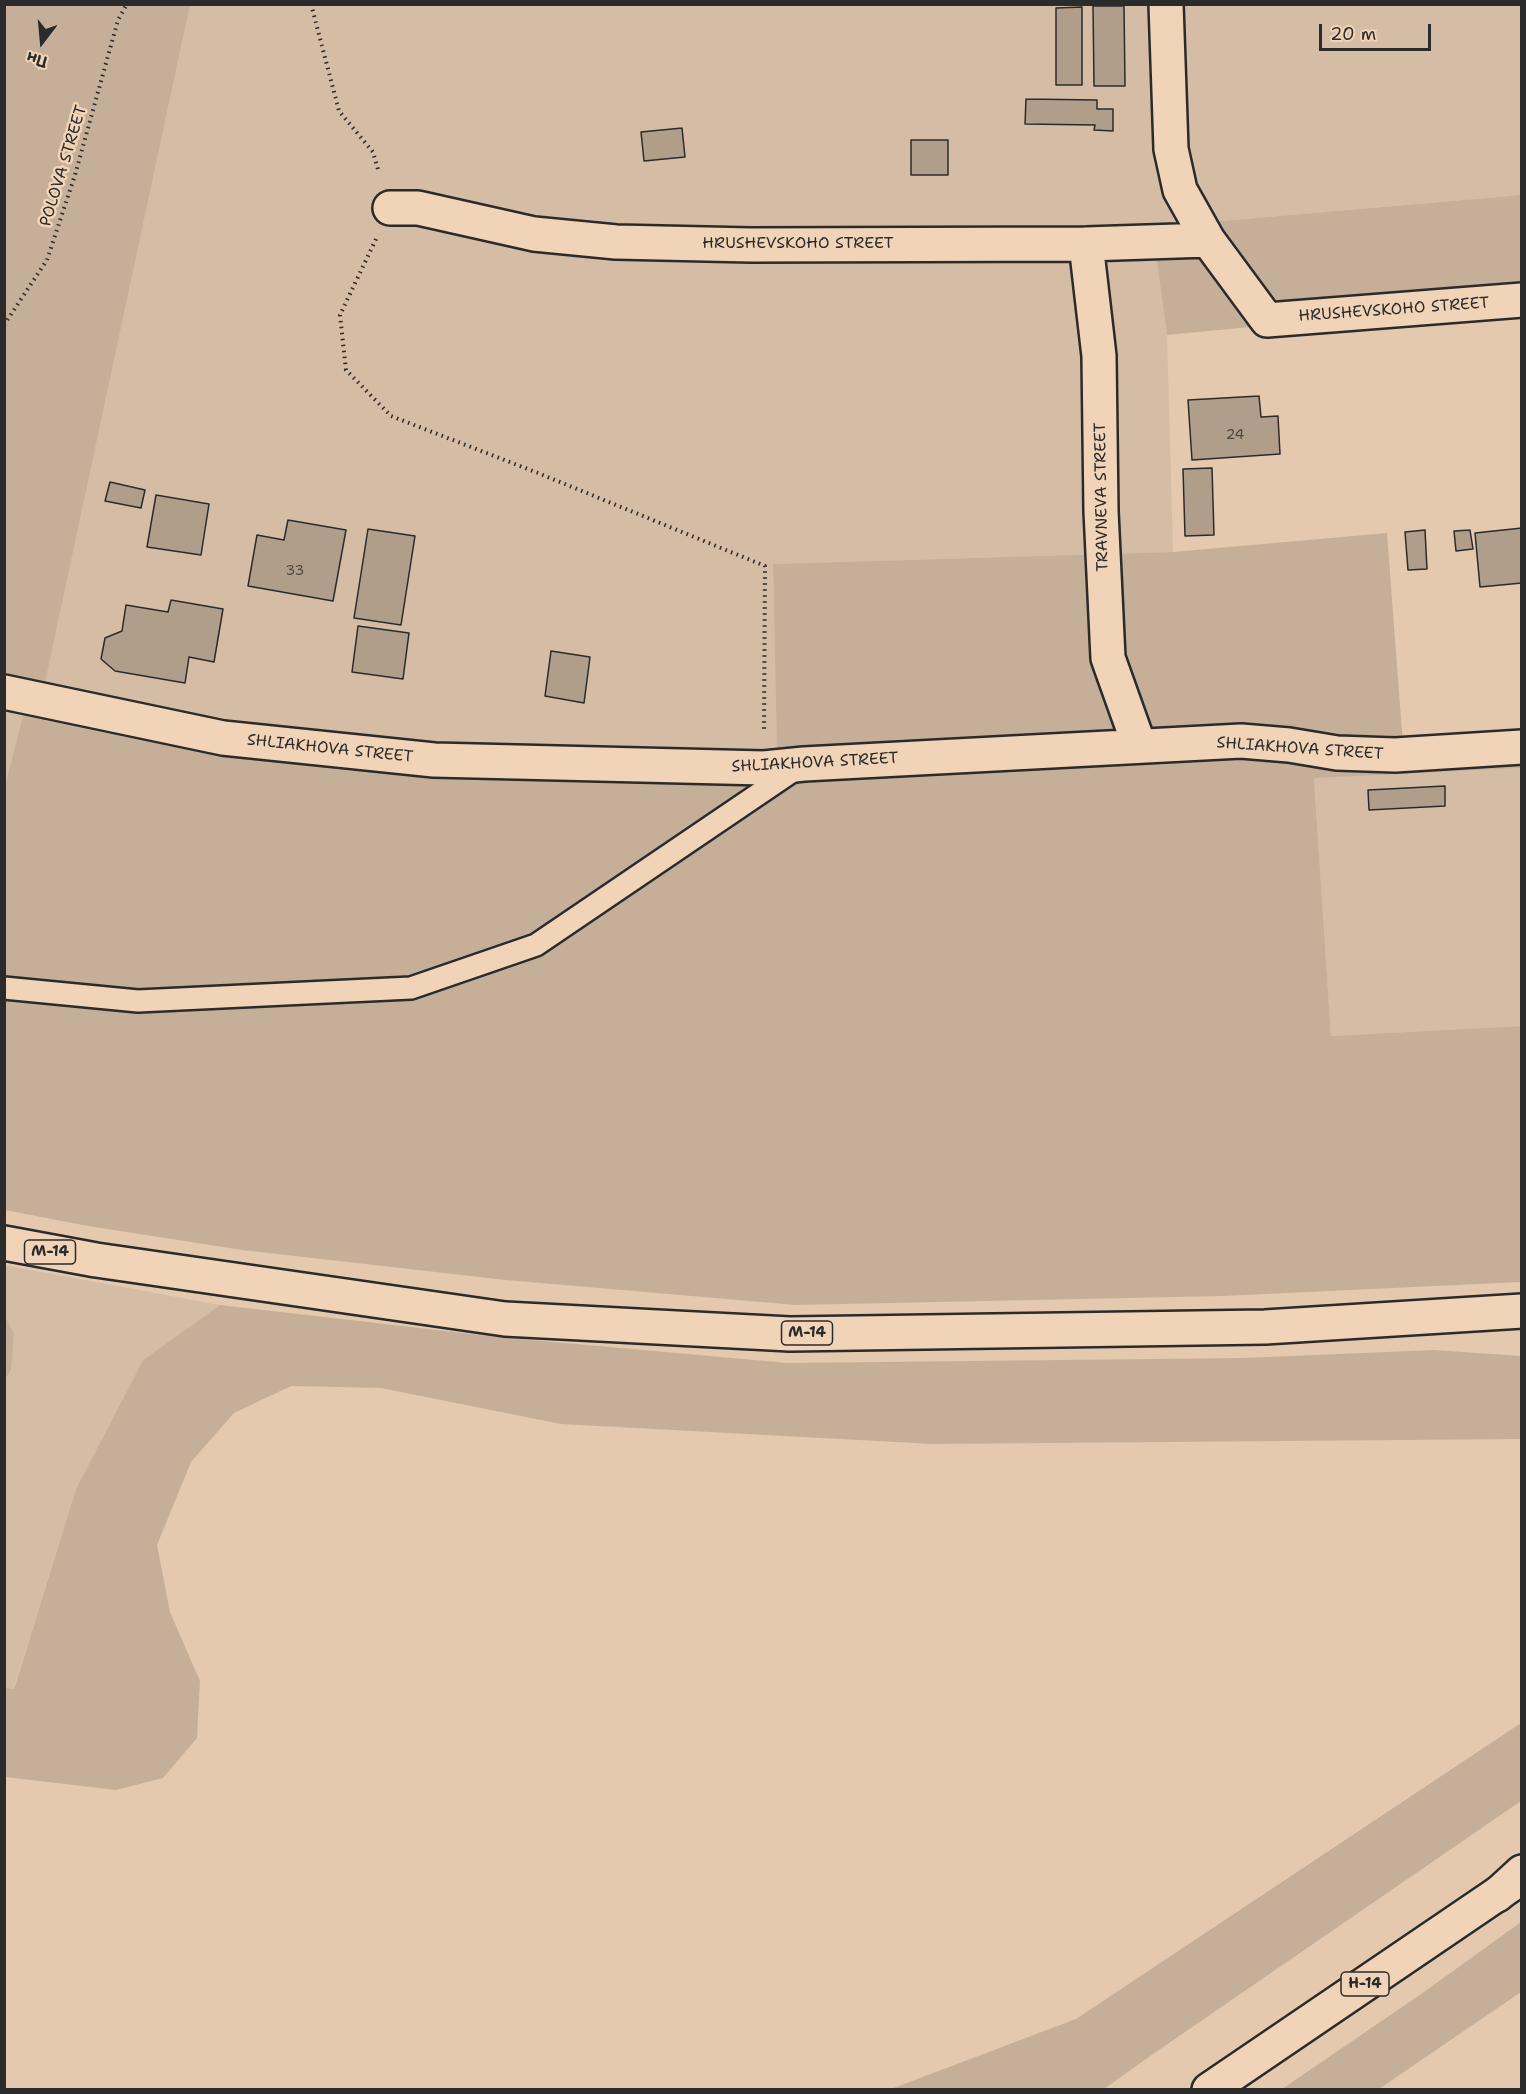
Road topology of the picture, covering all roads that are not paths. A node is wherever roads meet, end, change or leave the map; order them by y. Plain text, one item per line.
1 (1166, 4) edge
2 (390, 208) road end
3 (1208, 240) junction
4 (1086, 244) junction
5 (1521, 300) edge
6 (4, 692) edge
7 (1139, 746) junction
8 (1521, 747) edge
9 (804, 764) junction
10 (4, 988) edge
11 (4, 1243) edge
12 (1521, 1311) edge
13 (1418, 1317) junction
14 (1521, 1332) edge
15 (1521, 1872) edge
16 (1509, 1886) edge
17 (1209, 2090) edge

1 - 3 main road
2 - 4 main road, HRUSHEVSKOHO STREET
3 - 4 main road, HRUSHEVSKOHO STREET
3 - 5 main road, HRUSHEVSKOHO STREET
4 - 7 main road, TRAVNEVA STREET
6 - 9 main road, SHLIAKHOVA STREET
7 - 8 main road, SHLIAKHOVA STREET
7 - 9 main road, SHLIAKHOVA STREET
9 - 10 lane
11 - 13 main road, М-14
12 - 13 main road, М-14
13 - 14 main road
15 - 16 main road
16 - 17 main road, Н-14

